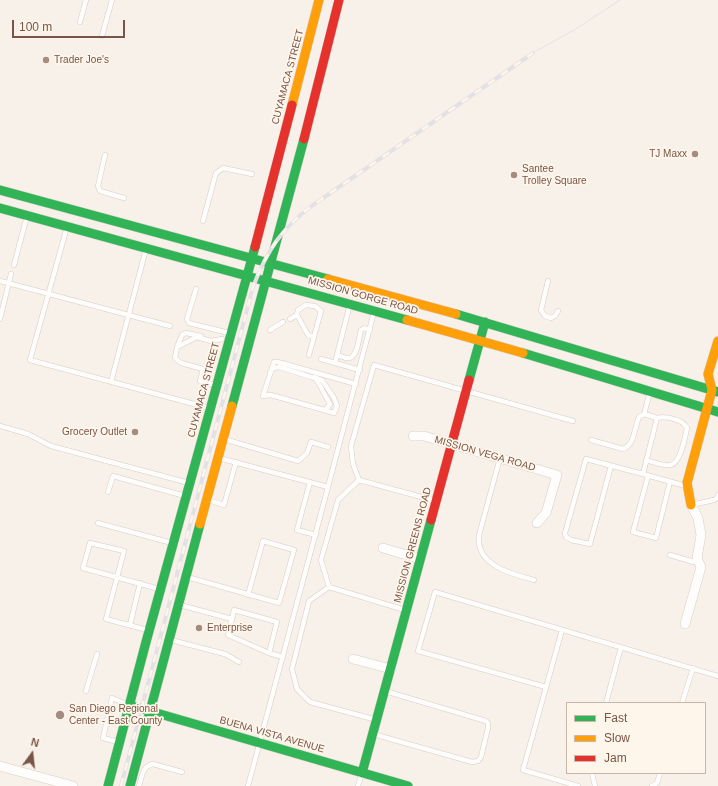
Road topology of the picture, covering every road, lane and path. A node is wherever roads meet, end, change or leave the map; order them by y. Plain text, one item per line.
1 (86, 0) edge
2 (112, 0) edge
3 (320, 0) edge
4 (339, 0) edge
5 (80, 22) dead end
6 (102, 36) dead end
7 (105, 155) dead end
8 (252, 174) dead end
9 (0, 190) edge
10 (124, 198) dead end
11 (0, 200) edge
12 (36, 200) junction
13 (0, 208) edge
14 (27, 216) junction
15 (203, 221) dead end
16 (67, 226) junction
17 (146, 248) junction
18 (252, 258) junction
19 (271, 263) junction
20 (14, 265) dead end
21 (11, 274) dead end
22 (247, 275) junction
23 (0, 280) edge
24 (266, 280) junction
25 (548, 281) dead end
26 (9, 283) junction
27 (196, 289) dead end
28 (48, 293) junction
29 (350, 304) junction
30 (375, 311) junction
31 (558, 311) dead end
32 (128, 315) junction
33 (297, 316) junction
34 (0, 319) edge
35 (290, 319) dead end
36 (283, 322) dead end
37 (485, 322) junction
38 (170, 326) dead end
39 (270, 330) dead end
40 (370, 330) junction
41 (231, 334) junction
42 (314, 336) junction
43 (222, 339) dead end
44 (216, 340) junction
45 (480, 340) junction
46 (718, 341) edge
47 (177, 347) junction
48 (309, 355) dead end
49 (337, 355) junction
50 (321, 359) dead end
51 (335, 363) junction
52 (360, 370) junction
53 (270, 372) junction
54 (311, 377) junction
55 (111, 382) junction
56 (356, 384) junction
57 (217, 385) junction
58 (716, 388) edge
59 (466, 390) junction
60 (650, 392) junction
61 (210, 408) junction
62 (707, 408) junction
63 (324, 410) junction
64 (718, 412) edge
65 (644, 414) junction
66 (657, 418) junction
67 (573, 421) dead end
68 (0, 426) edge
69 (413, 436) dead end
70 (222, 438) junction
71 (591, 440) dead end
72 (452, 443) junction
73 (328, 447) dead end
74 (218, 457) junction
75 (500, 458) junction
76 (646, 460) junction
77 (236, 462) junction
78 (611, 466) junction
79 (645, 475) junction
80 (359, 480) junction
81 (310, 482) junction
82 (670, 482) junction
83 (190, 484) junction
84 (688, 486) junction
85 (328, 487) junction
86 (108, 492) dead end
87 (718, 495) edge
88 (186, 496) junction
89 (206, 500) junction
90 (436, 501) junction
91 (691, 505) junction
92 (98, 523) dead end
93 (537, 523) dead end
94 (316, 535) junction
95 (173, 543) junction
96 (383, 548) dead end
97 (670, 555) dead end
98 (420, 559) junction
99 (698, 561) junction
100 (117, 577) junction
101 (186, 577) junction
102 (534, 580) dead end
103 (140, 583) junction
104 (329, 587) junction
105 (160, 589) junction
106 (248, 594) junction
107 (178, 604) junction
108 (406, 610) junction
109 (232, 619) junction
110 (685, 624) dead end
111 (130, 625) junction
112 (149, 630) junction
113 (562, 630) junction
114 (169, 639) junction
115 (621, 647) junction
116 (269, 653) junction
117 (97, 654) dead end
118 (283, 657) junction
119 (353, 659) dead end
120 (239, 662) dead end
121 (693, 668) junction
122 (391, 669) junction
123 (718, 676) edge
124 (546, 687) junction
125 (86, 691) dead end
126 (385, 691) junction
127 (606, 702) edge
128 (682, 702) edge
129 (129, 705) junction
130 (150, 711) junction
131 (377, 720) junction
132 (373, 734) junction
133 (119, 742) junction
134 (260, 743) junction
135 (0, 766) edge
136 (182, 772) dead end
137 (362, 773) junction
138 (592, 774) edge
139 (660, 774) edge
140 (72, 786) edge
141 (108, 786) edge
142 (130, 786) edge
143 (139, 786) edge
144 (248, 786) edge
145 (358, 786) edge
146 (408, 786) edge
147 (578, 786) edge
148 (595, 786) edge
149 (652, 786) edge

1 - 5 lane
2 - 6 lane
3 - 18 main road, CUYAMACA STREET
4 - 19 main road
7 - 10 lane
8 - 15 lane
9 - 12 main road, MISSION GORGE ROAD
11 - 12 main road
12 - 18 main road, MISSION GORGE ROAD
13 - 14 main road, MISSION GORGE ROAD
14 - 16 main road, MISSION GORGE ROAD
14 - 20 lane
16 - 17 main road, MISSION GORGE ROAD
16 - 28 lane
17 - 22 main road, MISSION GORGE ROAD
17 - 32 lane
18 - 19 main road, MISSION GORGE ROAD
18 - 22 main road, CUYAMACA STREET
19 - 24 main road
19 - 37 main road, MISSION GORGE ROAD
21 - 26 lane
22 - 24 main road, MISSION GORGE ROAD
22 - 41 main road, CUYAMACA STREET
23 - 26 lane
24 - 29 main road, MISSION GORGE ROAD
24 - 70 main road
25 - 31 lane
26 - 28 lane
26 - 34 lane
27 - 41 lane
28 - 32 lane
28 - 55 lane
29 - 30 main road, MISSION GORGE ROAD
29 - 49 lane
30 - 40 lane
30 - 45 main road, MISSION GORGE ROAD
32 - 38 lane
32 - 55 lane
33 - 35 lane
33 - 42 lane
33 - 42 lane
36 - 39 lane
37 - 45 main road, MISSION GREENS ROAD
37 - 58 main road, MISSION GORGE ROAD
40 - 49 lane
40 - 52 lane
41 - 57 main road, CUYAMACA STREET
42 - 48 lane
43 - 44 lane
44 - 47 lane
44 - 47 lane
45 - 59 main road, MISSION GREENS ROAD
45 - 60 main road, MISSION GORGE ROAD
46 - 58 main road
47 - 57 lane
49 - 51 lane
50 - 51 lane
51 - 52 lane
52 - 56 lane
53 - 54 lane
53 - 56 lane
53 - 63 lane
54 - 63 lane
54 - 63 lane
55 - 61 lane
56 - 85 lane
57 - 61 main road, CUYAMACA STREET
58 - 62 main road
59 - 67 lane
59 - 72 main road, MISSION GREENS ROAD
59 - 80 lane
60 - 62 main road, MISSION GORGE ROAD
60 - 65 lane
61 - 83 main road, CUYAMACA STREET
62 - 64 main road, MISSION GORGE ROAD
62 - 84 main road
65 - 66 lane
65 - 71 lane
66 - 76 lane
66 - 76 lane
68 - 83 lane
69 - 72 street, MISSION VEGA ROAD
70 - 73 lane
70 - 74 main road
72 - 75 street, MISSION VEGA ROAD
72 - 90 main road, MISSION GREENS ROAD
74 - 77 lane
74 - 89 main road
75 - 93 street, MISSION VEGA ROAD
75 - 102 lane
76 - 79 lane
77 - 81 lane
77 - 89 lane
78 - 78 lane
78 - 79 lane
79 - 82 lane
79 - 82 lane
80 - 90 lane
80 - 104 lane
81 - 85 lane
81 - 94 lane
82 - 84 lane
83 - 88 main road, CUYAMACA STREET
84 - 91 main road
85 - 94 lane
86 - 88 lane
87 - 91 lane
88 - 95 main road, CUYAMACA STREET
89 - 101 main road
90 - 98 main road, MISSION GREENS ROAD
91 - 99 street
92 - 95 lane
94 - 118 lane
95 - 105 main road, CUYAMACA STREET
96 - 98 street
97 - 99 lane
98 - 108 main road, MISSION GREENS ROAD
99 - 110 street
100 - 100 lane
100 - 103 lane
100 - 111 lane
101 - 106 lane
101 - 107 main road
103 - 105 lane
103 - 111 lane
104 - 108 lane
104 - 131 lane
105 - 112 main road, CUYAMACA STREET
106 - 106 lane
107 - 109 lane
107 - 114 main road
108 - 122 main road, MISSION GREENS ROAD
109 - 116 lane
109 - 116 lane
111 - 112 lane
112 - 129 main road, CUYAMACA STREET
113 - 115 lane
113 - 124 lane
113 - 124 lane
114 - 120 lane
114 - 130 main road
115 - 121 lane
115 - 127 lane
116 - 118 lane
117 - 125 lane
118 - 134 lane
119 - 122 street
121 - 123 lane
121 - 128 lane
122 - 126 main road, MISSION GREENS ROAD
124 - 147 lane
126 - 131 main road, MISSION GREENS ROAD
126 - 132 lane
129 - 130 main road, BUENA VISTA AVENUE
129 - 133 main road, CUYAMACA STREET
129 - 133 lane
130 - 134 main road, BUENA VISTA AVENUE
130 - 142 main road
131 - 132 main road, MISSION GREENS ROAD
132 - 137 main road, MISSION GREENS ROAD
133 - 141 main road, CUYAMACA STREET
134 - 137 main road, BUENA VISTA AVENUE
134 - 144 lane
135 - 140 street
136 - 143 lane
137 - 145 lane
137 - 146 main road, BUENA VISTA AVENUE
138 - 148 lane
139 - 149 lane

